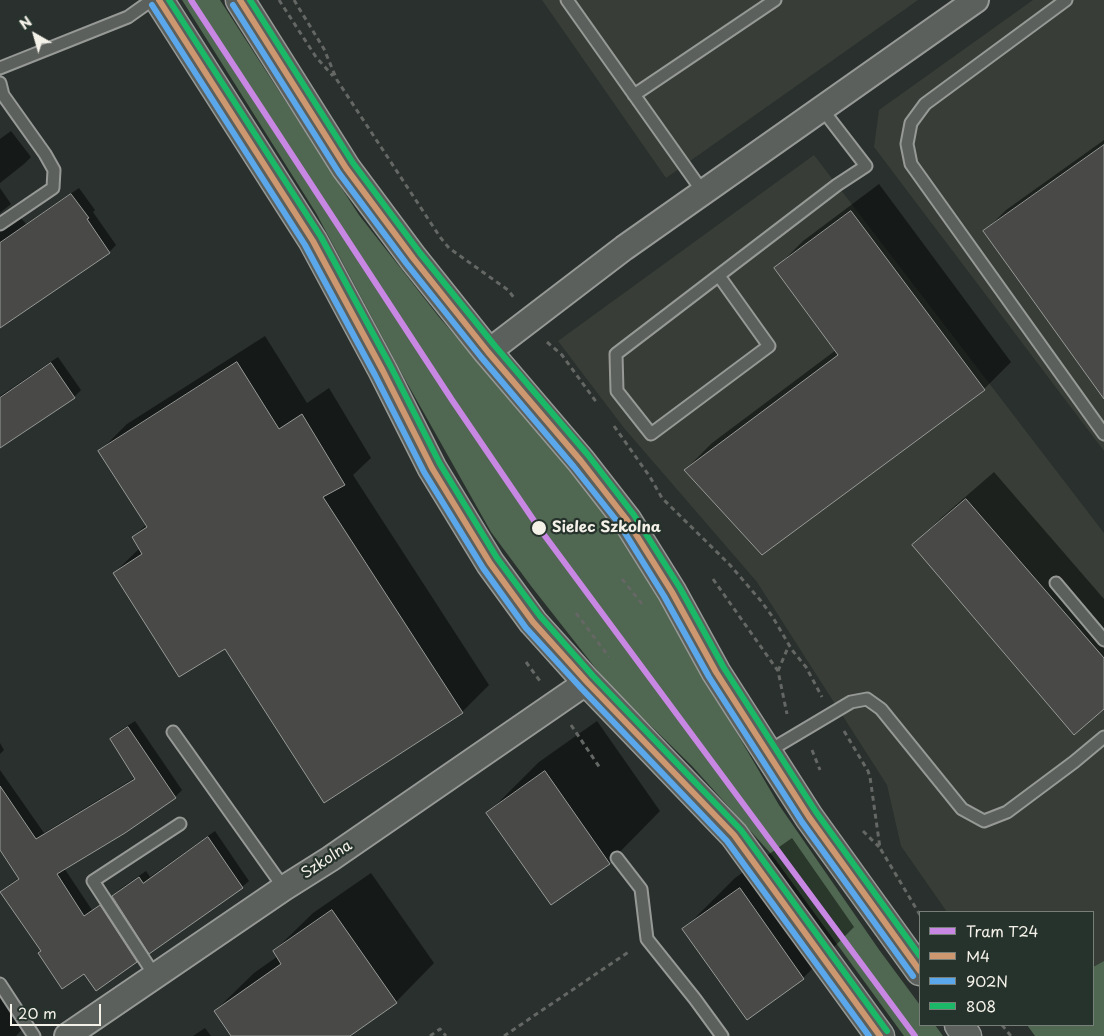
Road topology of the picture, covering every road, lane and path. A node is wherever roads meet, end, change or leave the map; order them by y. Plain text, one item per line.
1 (152, 0) edge
2 (159, 0) edge
3 (240, 0) edge
4 (279, 0) edge
5 (294, 0) edge
6 (566, 0) edge
7 (775, 0) edge
8 (976, 0) edge
9 (1066, 0) edge
10 (0, 68) edge
11 (337, 80) junction
12 (0, 83) edge
13 (634, 95) junction
14 (822, 109) junction
15 (703, 192) junction
16 (0, 224) edge
17 (719, 276) junction
18 (530, 319) junction
19 (488, 352) junction
20 (601, 407) dead end
21 (611, 421) dead end
22 (1104, 434) edge
23 (713, 579) dead end
24 (622, 580) dead end
25 (1056, 583) dead end
26 (644, 608) dead end
27 (576, 613) dead end
28 (1104, 640) edge
29 (789, 645) junction
30 (609, 657) dead end
31 (525, 660) dead end
32 (587, 682) junction
33 (556, 704) junction
34 (833, 713) junction
35 (173, 732) dead end
36 (1104, 737) edge
37 (767, 752) junction
38 (600, 768) dead end
39 (180, 824) dead end
40 (863, 831) dead end
41 (880, 848) junction
42 (617, 858) dead end
43 (284, 888) junction
44 (919, 913) edge
45 (647, 940) junction
46 (919, 970) edge
47 (155, 976) junction
48 (0, 984) edge
49 (960, 1026) edge
50 (1003, 1026) edge
51 (34, 1036) edge
52 (67, 1036) edge
53 (430, 1036) edge
54 (446, 1036) edge
55 (504, 1036) edge
56 (722, 1036) edge
57 (880, 1036) edge
58 (968, 1036) edge
59 (1011, 1036) edge

1 - 10 lane
2 - 32 street
3 - 19 street
4 - 11 path
5 - 11 path
6 - 13 lane
7 - 13 lane
8 - 14 street
9 - 22 lane
11 - 18 path
12 - 16 lane
13 - 15 lane
14 - 15 street
14 - 17 lane
15 - 18 street
17 - 17 lane
18 - 19 street
18 - 20 path
19 - 37 street
21 - 29 path
23 - 29 path
24 - 26 path
25 - 28 lane
27 - 30 path
29 - 34 path
31 - 33 path
32 - 33 street, Szkolna
32 - 57 street
33 - 38 path
33 - 43 street, Szkolna
34 - 36 lane
34 - 37 lane
34 - 41 path
35 - 43 lane
37 - 46 street
39 - 47 lane
40 - 41 path
41 - 44 path
42 - 45 lane
43 - 47 street, Szkolna
45 - 55 path
45 - 56 lane
47 - 52 street, Szkolna
48 - 51 lane
49 - 58 street
50 - 59 path
53 - 54 path

